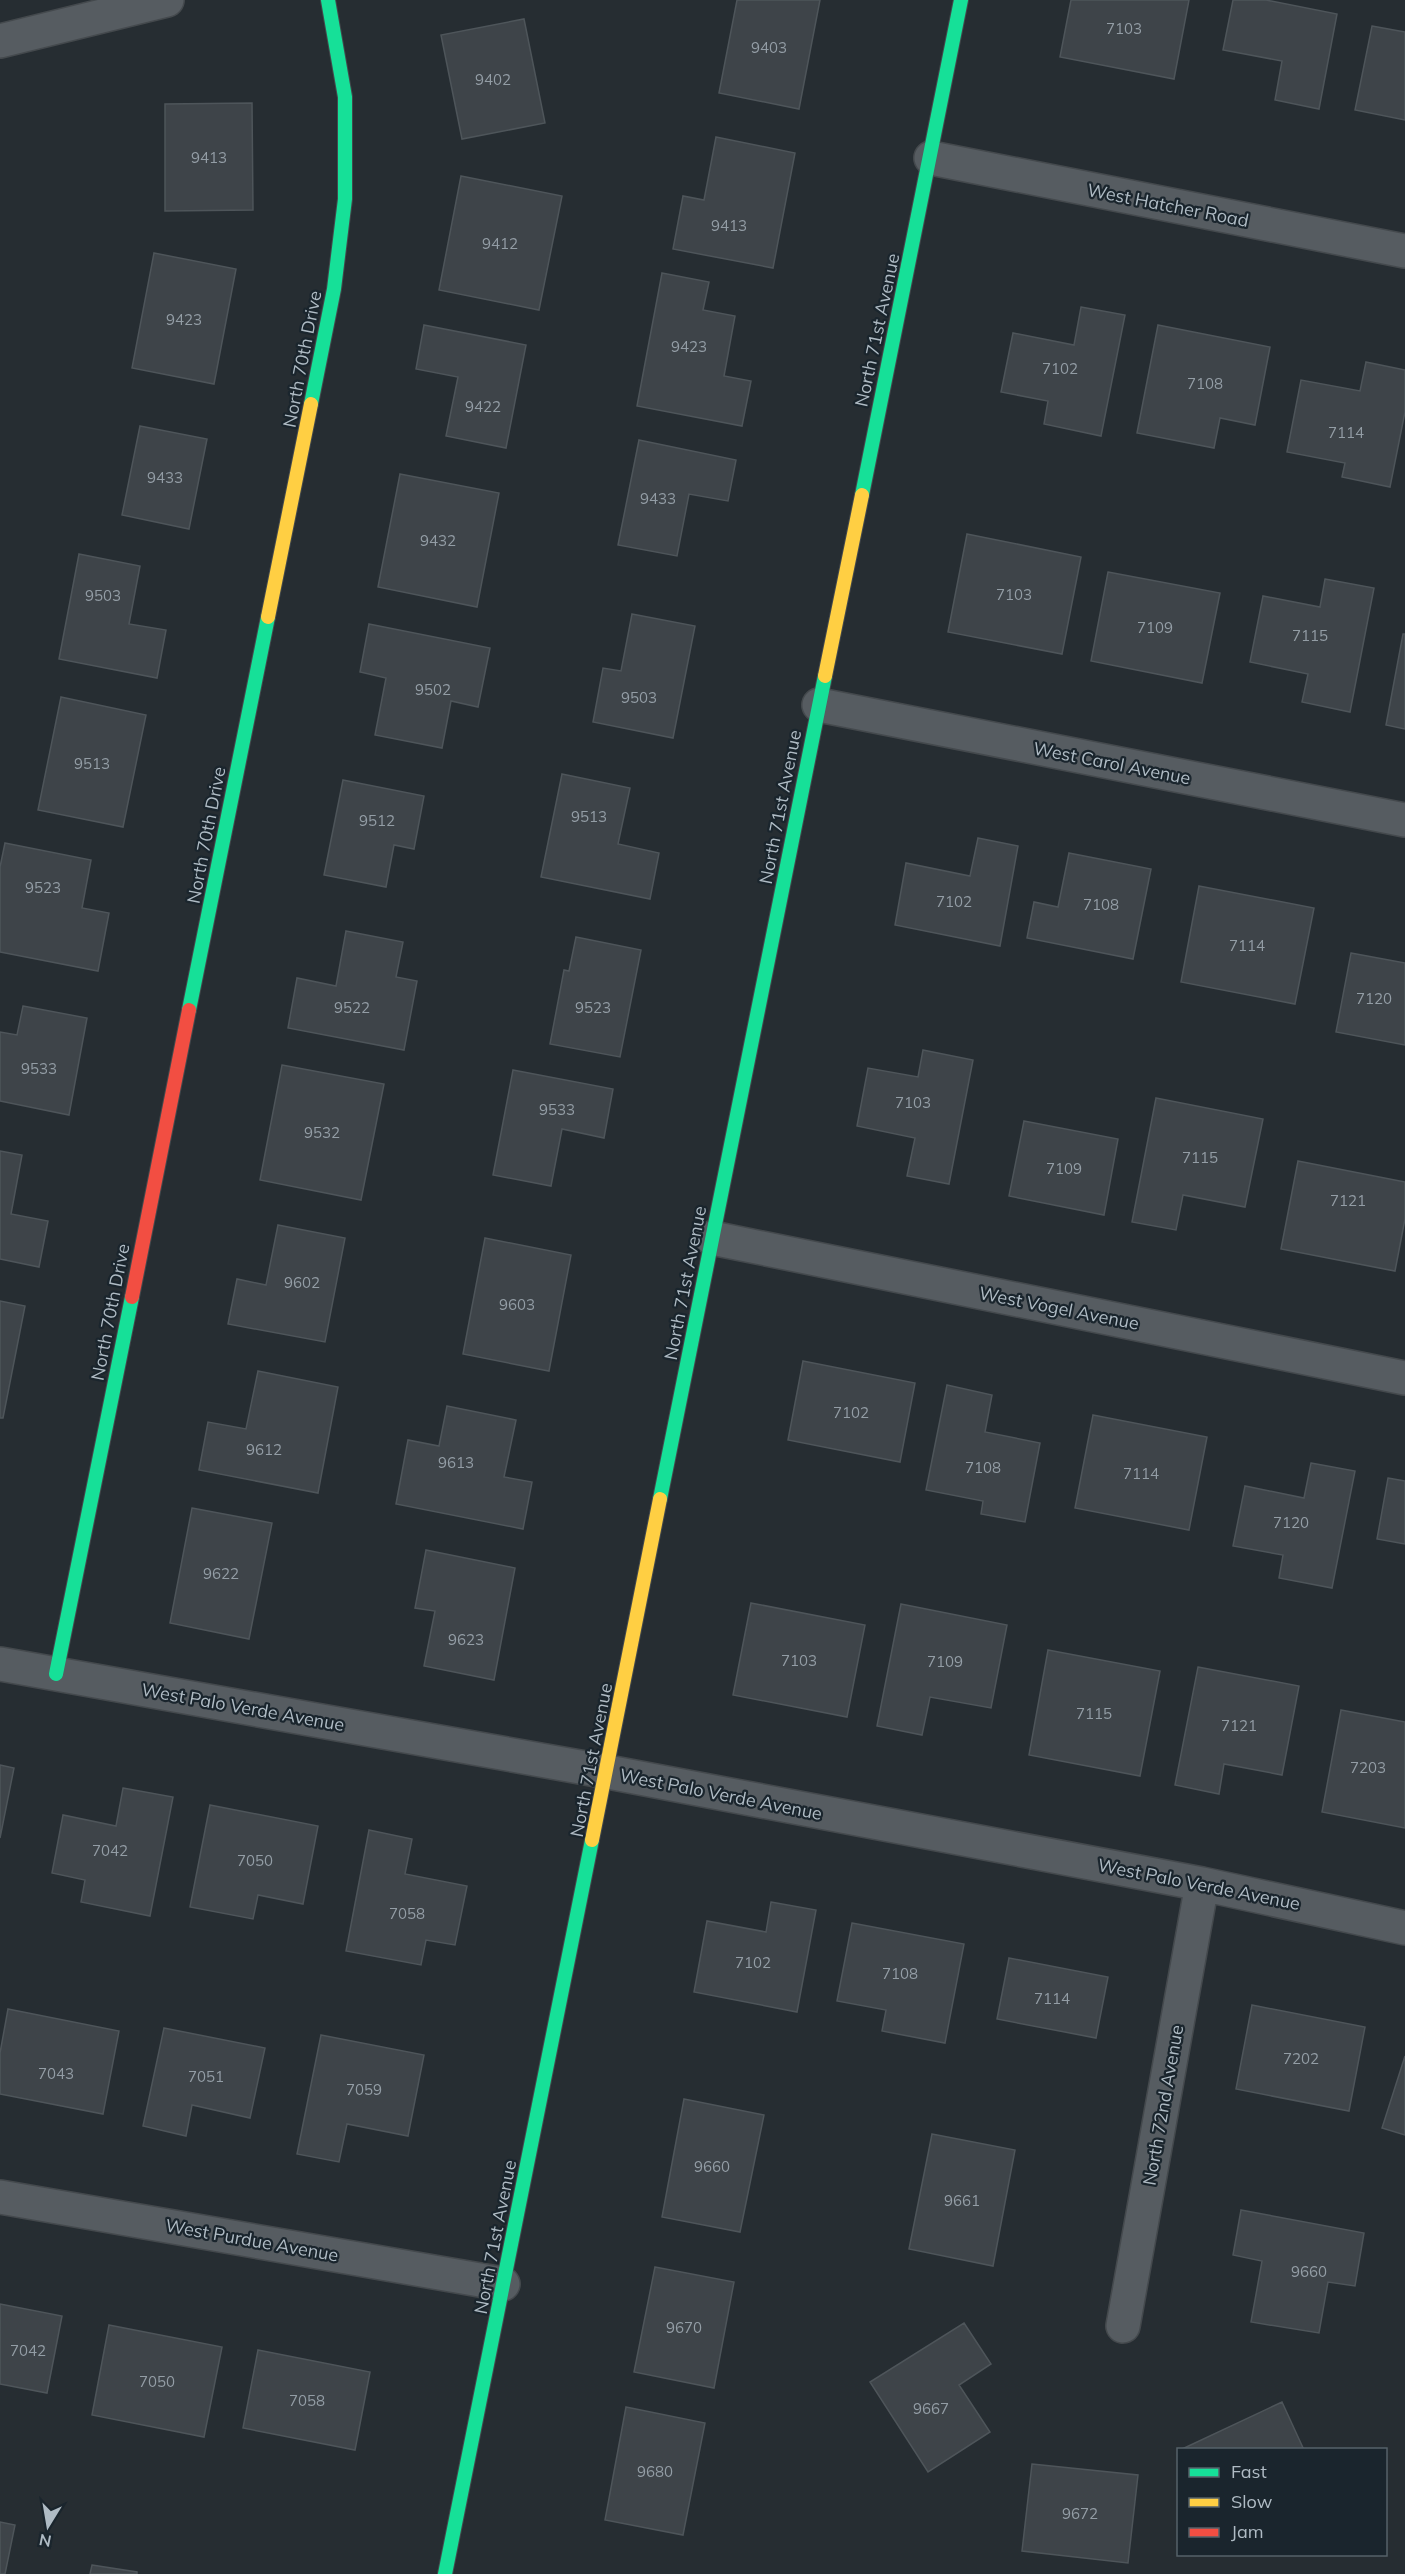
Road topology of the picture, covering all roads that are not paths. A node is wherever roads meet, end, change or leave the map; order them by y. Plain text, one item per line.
1 (167, 0) edge
2 (328, 0) edge
3 (961, 0) edge
4 (0, 41) edge
5 (931, 158) junction
6 (1405, 251) edge
7 (819, 705) junction
8 (1405, 820) edge
9 (712, 1238) junction
10 (1405, 1378) edge
11 (0, 1664) edge
12 (56, 1674) junction
13 (608, 1772) junction
14 (1202, 1884) junction
15 (1405, 1928) edge
16 (0, 2197) edge
17 (503, 2284) junction
18 (1123, 2326) dead end
19 (446, 2574) edge

1 - 4 street
2 - 12 street, North 70th Drive
3 - 5 street, North 71st Avenue
5 - 6 street, West Hatcher Road
5 - 7 street, North 71st Avenue
7 - 8 street, West Carol Avenue
7 - 9 street, North 71st Avenue
9 - 10 street, West Vogel Avenue
9 - 13 street, North 71st Avenue
11 - 12 street, West Palo Verde Avenue
12 - 13 street, West Palo Verde Avenue
13 - 14 street, West Palo Verde Avenue
13 - 17 street, North 71st Avenue
14 - 15 street, West Palo Verde Avenue
14 - 18 street, North 72nd Avenue
16 - 17 street, West Purdue Avenue
17 - 19 street, North 71st Avenue

